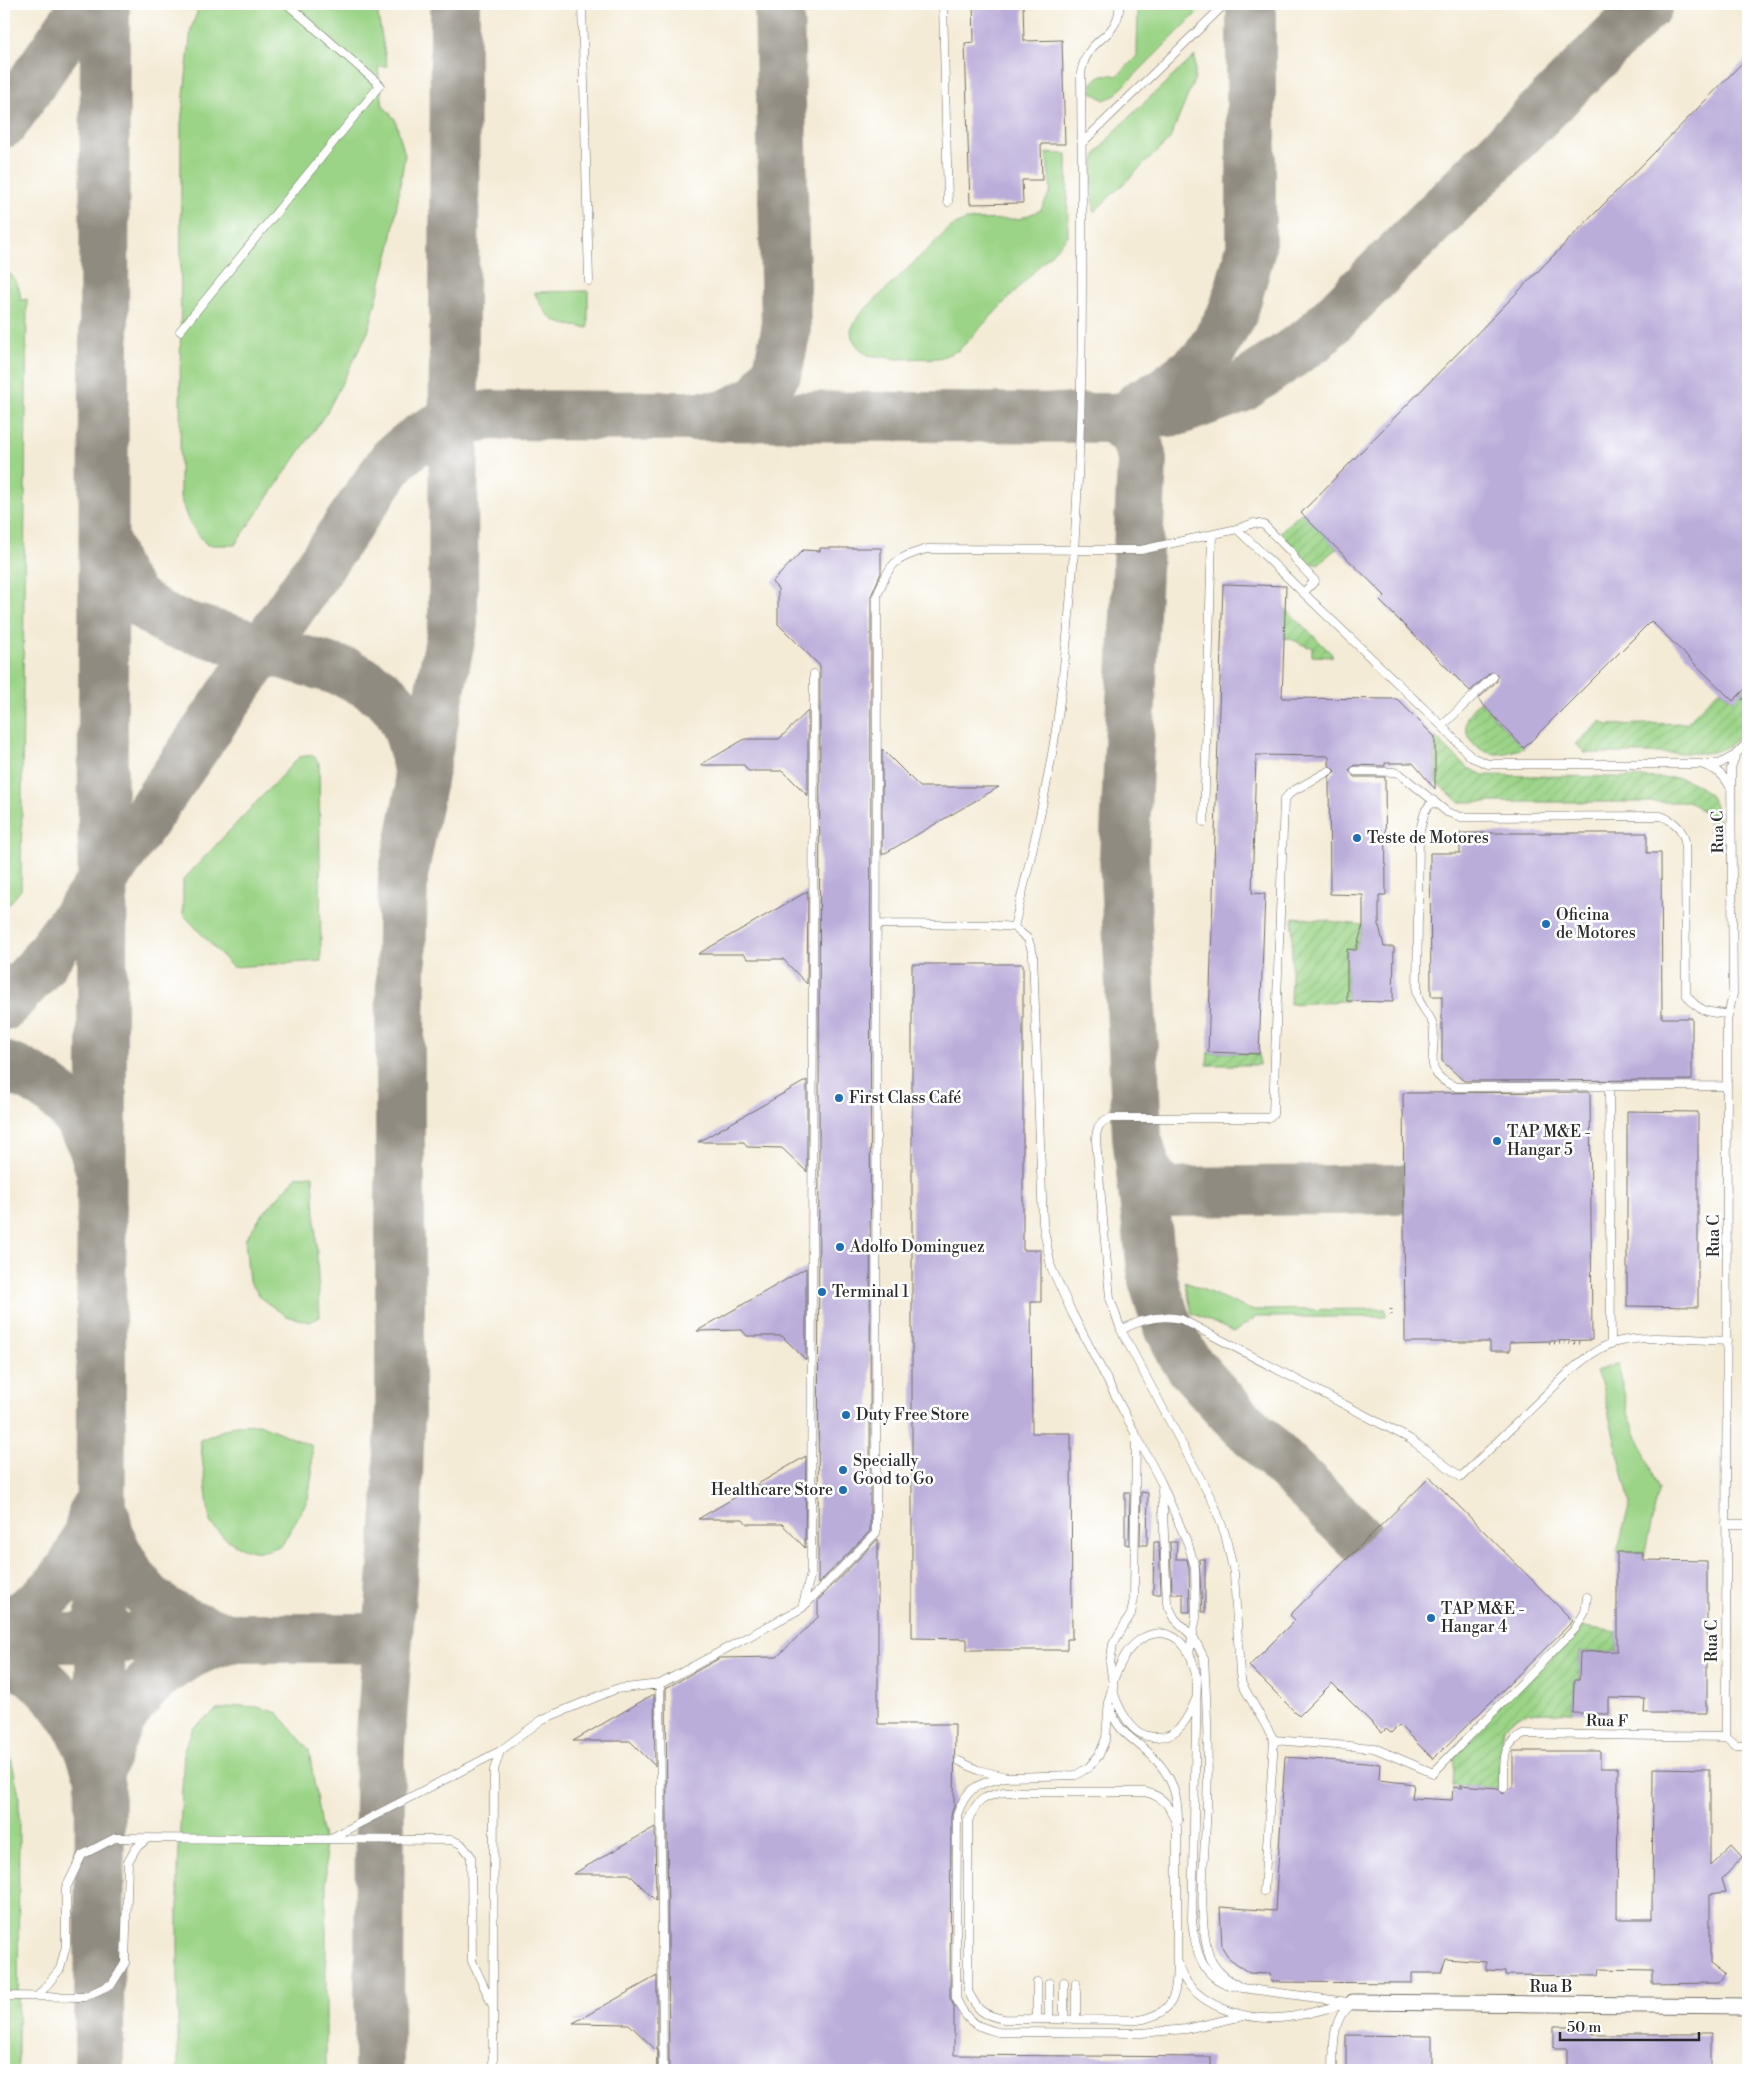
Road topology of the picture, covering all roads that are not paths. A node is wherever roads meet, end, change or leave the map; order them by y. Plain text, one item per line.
1 (287, 4) edge
2 (582, 4) edge
3 (943, 4) edge
4 (1120, 4) edge
5 (1225, 4) edge
6 (1082, 143) junction
7 (948, 202) dead end
8 (589, 280) dead end
9 (180, 331) dead end
10 (1237, 529) junction
11 (1212, 534) junction
12 (1073, 549) junction
13 (1304, 592) junction
14 (814, 674) dead end
15 (1493, 677) dead end
16 (1442, 726) junction
17 (1748, 742) edge
18 (1736, 754) junction
19 (1701, 764) junction
20 (1329, 771) dead end
21 (1355, 771) dead end
22 (1731, 788) junction
23 (1433, 800) junction
24 (1204, 822) dead end
25 (878, 924) junction
26 (1014, 927) junction
27 (1727, 1014) junction
28 (1609, 1086) junction
29 (1727, 1086) junction
30 (1121, 1330) junction
31 (1727, 1340) junction
32 (1611, 1344) junction
33 (1136, 1435) junction
34 (1162, 1482) junction
35 (1726, 1524) junction
36 (1748, 1524) edge
37 (1587, 1597) dead end
38 (802, 1608) junction
39 (1194, 1638) junction
40 (1189, 1654) junction
41 (660, 1684) junction
42 (1113, 1685) junction
43 (1109, 1699) junction
44 (1196, 1699) junction
45 (1726, 1737) junction
46 (1274, 1740) junction
47 (1748, 1746) edge
48 (500, 1750) junction
49 (958, 1761) dead end
50 (1006, 1777) junction
51 (1504, 1788) dead end
52 (1178, 1827) junction
53 (331, 1837) junction
54 (148, 1838) junction
55 (1264, 1891) dead end
56 (1177, 1959) junction
57 (1038, 1982) dead end
58 (1064, 1982) dead end
59 (1049, 1983) dead end
60 (1076, 1983) dead end
61 (1242, 1988) junction
62 (4, 1996) edge
63 (38, 1996) junction
64 (1353, 2002) junction
65 (493, 2006) junction
66 (1748, 2006) edge
67 (1245, 2016) junction
68 (1037, 2019) junction
69 (1049, 2019) junction
70 (1064, 2019) junction
71 (1076, 2019) junction
72 (493, 2070) edge
73 (663, 2070) edge
74 (1333, 2070) edge

1 - 9 lane
2 - 8 lane
3 - 7 lane
4 - 6 lane
5 - 6 lane
6 - 12 lane
10 - 11 lane
10 - 13 lane
10 - 13 lane
11 - 12 lane
11 - 24 lane
12 - 25 lane
12 - 26 lane
13 - 16 lane
14 - 38 lane
15 - 16 lane
16 - 19 lane
17 - 18 lane
18 - 19 lane
18 - 22 lane, Rua C
19 - 22 lane
20 - 30 lane
21 - 23 lane
22 - 27 lane, Rua C
23 - 27 lane
23 - 28 lane
25 - 26 lane
25 - 38 lane
26 - 33 lane
27 - 29 lane, Rua C
28 - 29 lane
28 - 32 lane
29 - 31 lane, Rua C
30 - 32 lane
30 - 46 lane
31 - 32 lane
31 - 35 lane, Rua C
33 - 34 lane
33 - 42 lane
34 - 39 lane
34 - 39 lane
35 - 36 lane
35 - 45 lane, Rua C
37 - 46 lane
38 - 41 lane
39 - 40 lane
39 - 61 lane
40 - 42 lane
40 - 44 lane
41 - 48 lane
41 - 73 lane
42 - 43 lane
42 - 44 lane
43 - 50 lane
43 - 52 lane
44 - 61 lane
45 - 47 lane, Rua F
45 - 51 lane, Rua F
46 - 55 lane
48 - 53 lane
48 - 65 lane
49 - 50 lane
50 - 67 lane
52 - 56 lane
52 - 68 lane
53 - 54 lane
53 - 65 lane
54 - 63 lane
54 - 63 lane
56 - 67 lane
56 - 71 lane
57 - 68 lane
58 - 70 lane
59 - 69 lane
60 - 71 lane
61 - 64 lane
62 - 63 lane
64 - 66 street, Rua B
64 - 67 lane
64 - 74 lane
65 - 72 lane
68 - 69 lane
69 - 70 lane
70 - 71 lane

